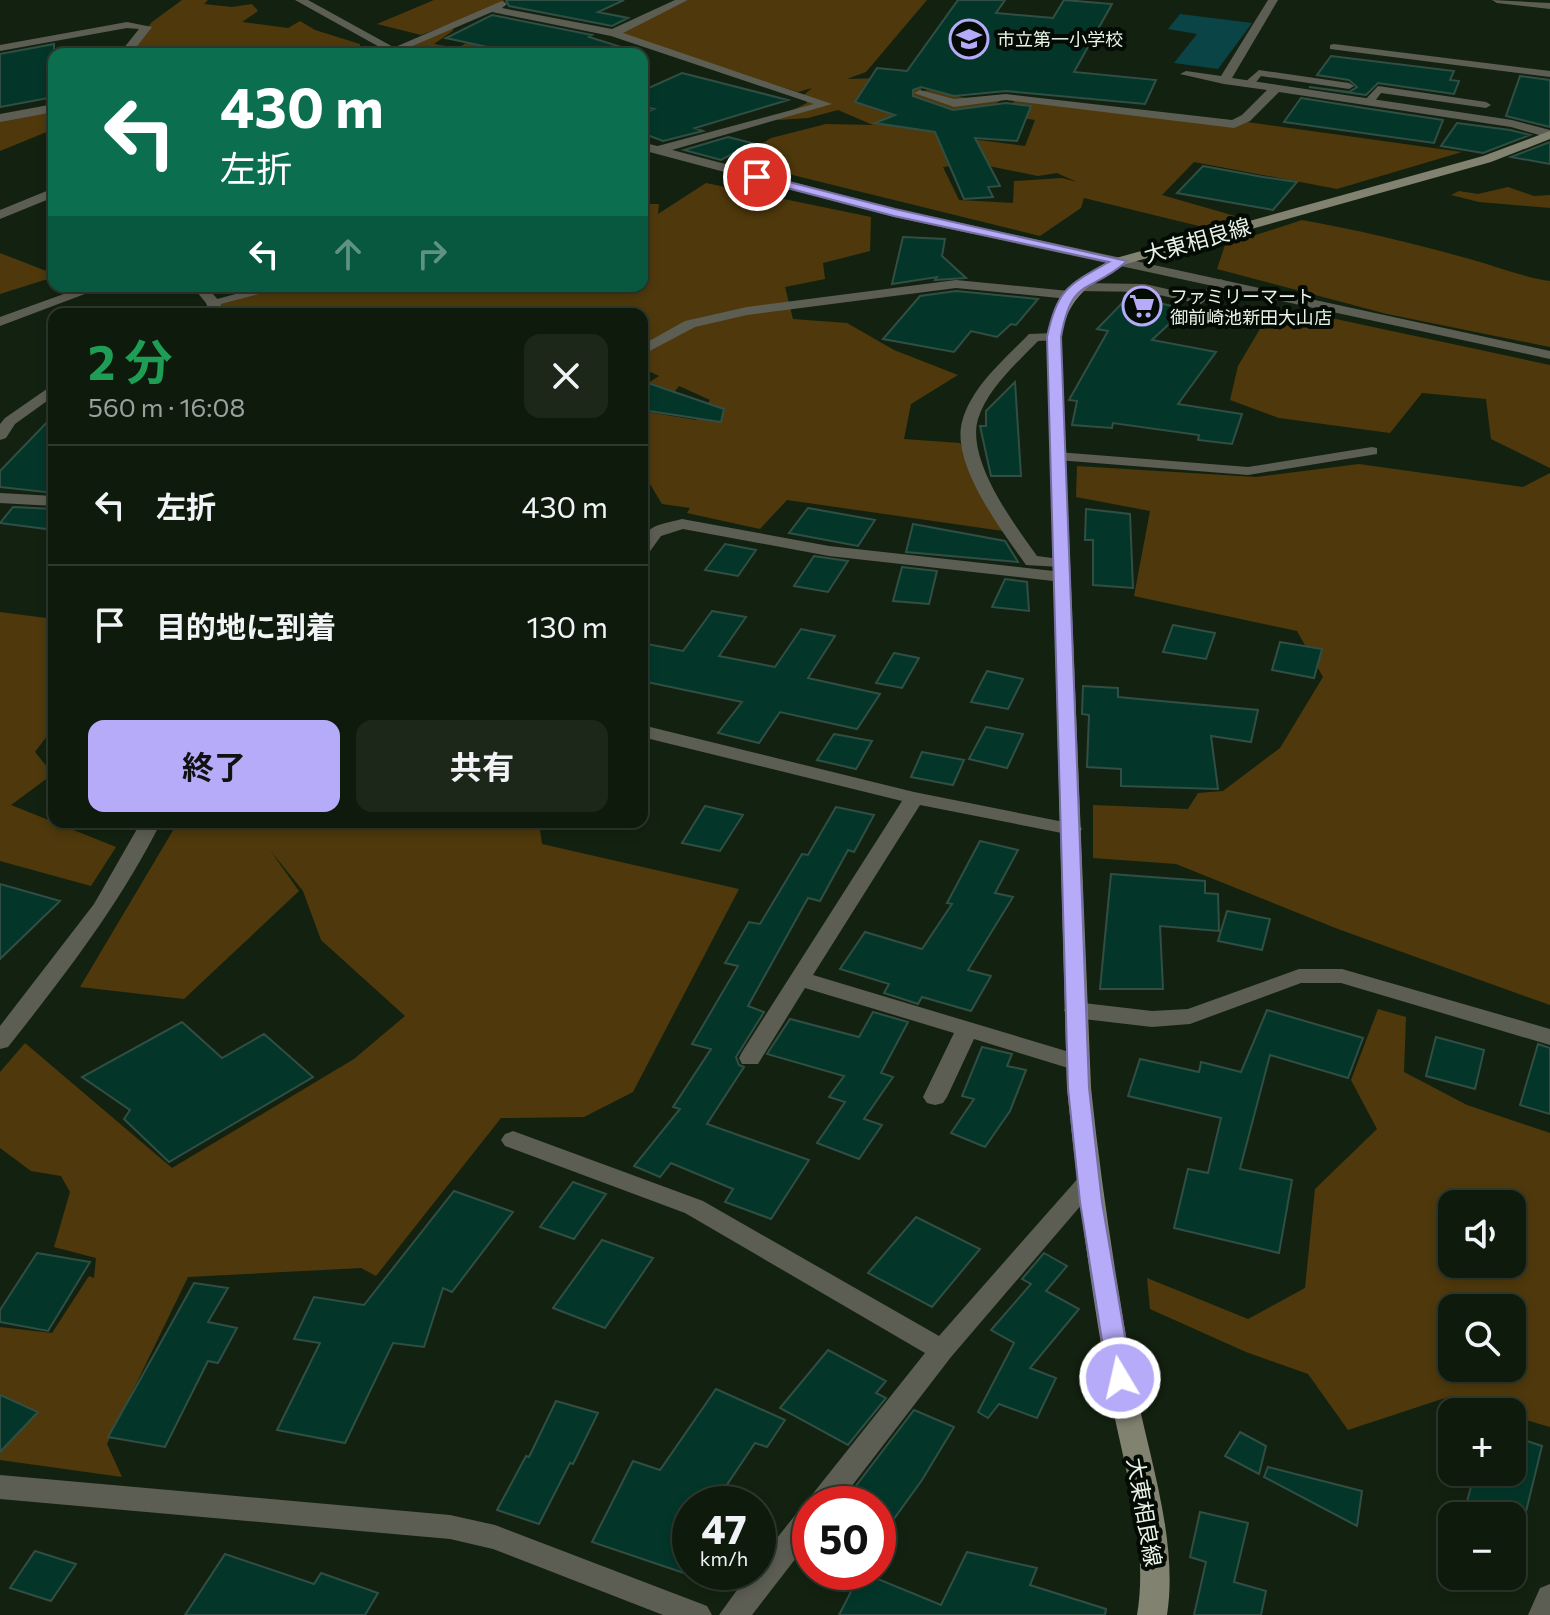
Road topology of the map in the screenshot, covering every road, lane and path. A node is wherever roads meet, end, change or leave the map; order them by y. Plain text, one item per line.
1 (300, 0) edge
2 (512, 0) edge
3 (683, 0) edge
4 (1273, 0) edge
5 (1497, 0) edge
6 (1550, 6) edge
7 (491, 9) junction
8 (613, 33) junction
9 (1334, 47) dead end
10 (0, 48) edge
11 (130, 48) edge
12 (387, 48) edge
13 (399, 48) edge
14 (1186, 74) dead end
15 (1550, 74) edge
16 (1224, 81) junction
17 (1248, 85) junction
18 (1349, 86) dead end
19 (1275, 89) junction
20 (920, 93) dead end
21 (1368, 103) junction
22 (1486, 105) dead end
23 (48, 109) edge
24 (0, 118) edge
25 (1550, 134) edge
26 (648, 148) edge
27 (658, 150) junction
28 (48, 195) edge
29 (0, 215) edge
30 (1121, 261) junction
31 (1221, 283) junction
32 (1073, 291) junction
33 (82, 292) edge
34 (264, 292) edge
35 (215, 308) edge
36 (0, 322) edge
37 (1054, 337) junction
38 (648, 348) edge
39 (1550, 355) edge
40 (48, 393) edge
41 (0, 435) edge
42 (1372, 451) dead end
43 (1057, 456) junction
44 (0, 498) edge
45 (48, 501) edge
46 (648, 542) edge
47 (1062, 570) junction
48 (648, 732) edge
49 (914, 798) junction
50 (148, 828) edge
51 (1072, 829) junction
52 (801, 979) junction
53 (1075, 1010) junction
54 (967, 1029) junction
55 (1550, 1037) edge
56 (0, 1041) edge
57 (750, 1058) dead end
58 (1078, 1063) junction
59 (935, 1097) dead end
60 (513, 1140) dead end
61 (1089, 1182) junction
62 (942, 1350) junction
63 (835, 1486) edge
64 (0, 1487) edge
65 (792, 1541) edge
66 (1550, 1597) edge
67 (660, 1608) edge
68 (697, 1615) edge
69 (734, 1615) edge
70 (1152, 1615) edge
71 (1543, 1615) edge

1 - 12 street
2 - 7 street
3 - 8 street
4 - 16 street
5 - 6 street
7 - 8 street
7 - 13 street
8 - 27 street
9 - 15 street
10 - 11 street
14 - 16 street
16 - 17 street
17 - 18 lane
17 - 19 street
19 - 20 street
19 - 21 street
21 - 22 lane
21 - 25 street
23 - 24 street
25 - 30 main road, 大東相良線
26 - 27 street
27 - 30 street
28 - 29 street
30 - 31 street
30 - 32 main road, 大東相良線
31 - 32 lane
31 - 39 street
32 - 37 main road, 大東相良線
32 - 38 street
33 - 36 street
34 - 35 street
37 - 43 main road, 大東相良線
37 - 47 street
40 - 41 street
42 - 43 lane
43 - 47 main road, 大東相良線
44 - 45 street
46 - 47 street
47 - 51 main road, 大東相良線
48 - 49 street
49 - 51 street
49 - 52 street
50 - 56 street
51 - 53 main road, 大東相良線
52 - 54 street
52 - 57 street
53 - 55 street
53 - 58 main road, 大東相良線
54 - 58 street
54 - 59 street
58 - 61 main road, 大東相良線
60 - 62 street
61 - 62 street
61 - 70 main road, 大東相良線
62 - 63 street
64 - 67 street
65 - 69 street
66 - 71 street
67 - 68 street

